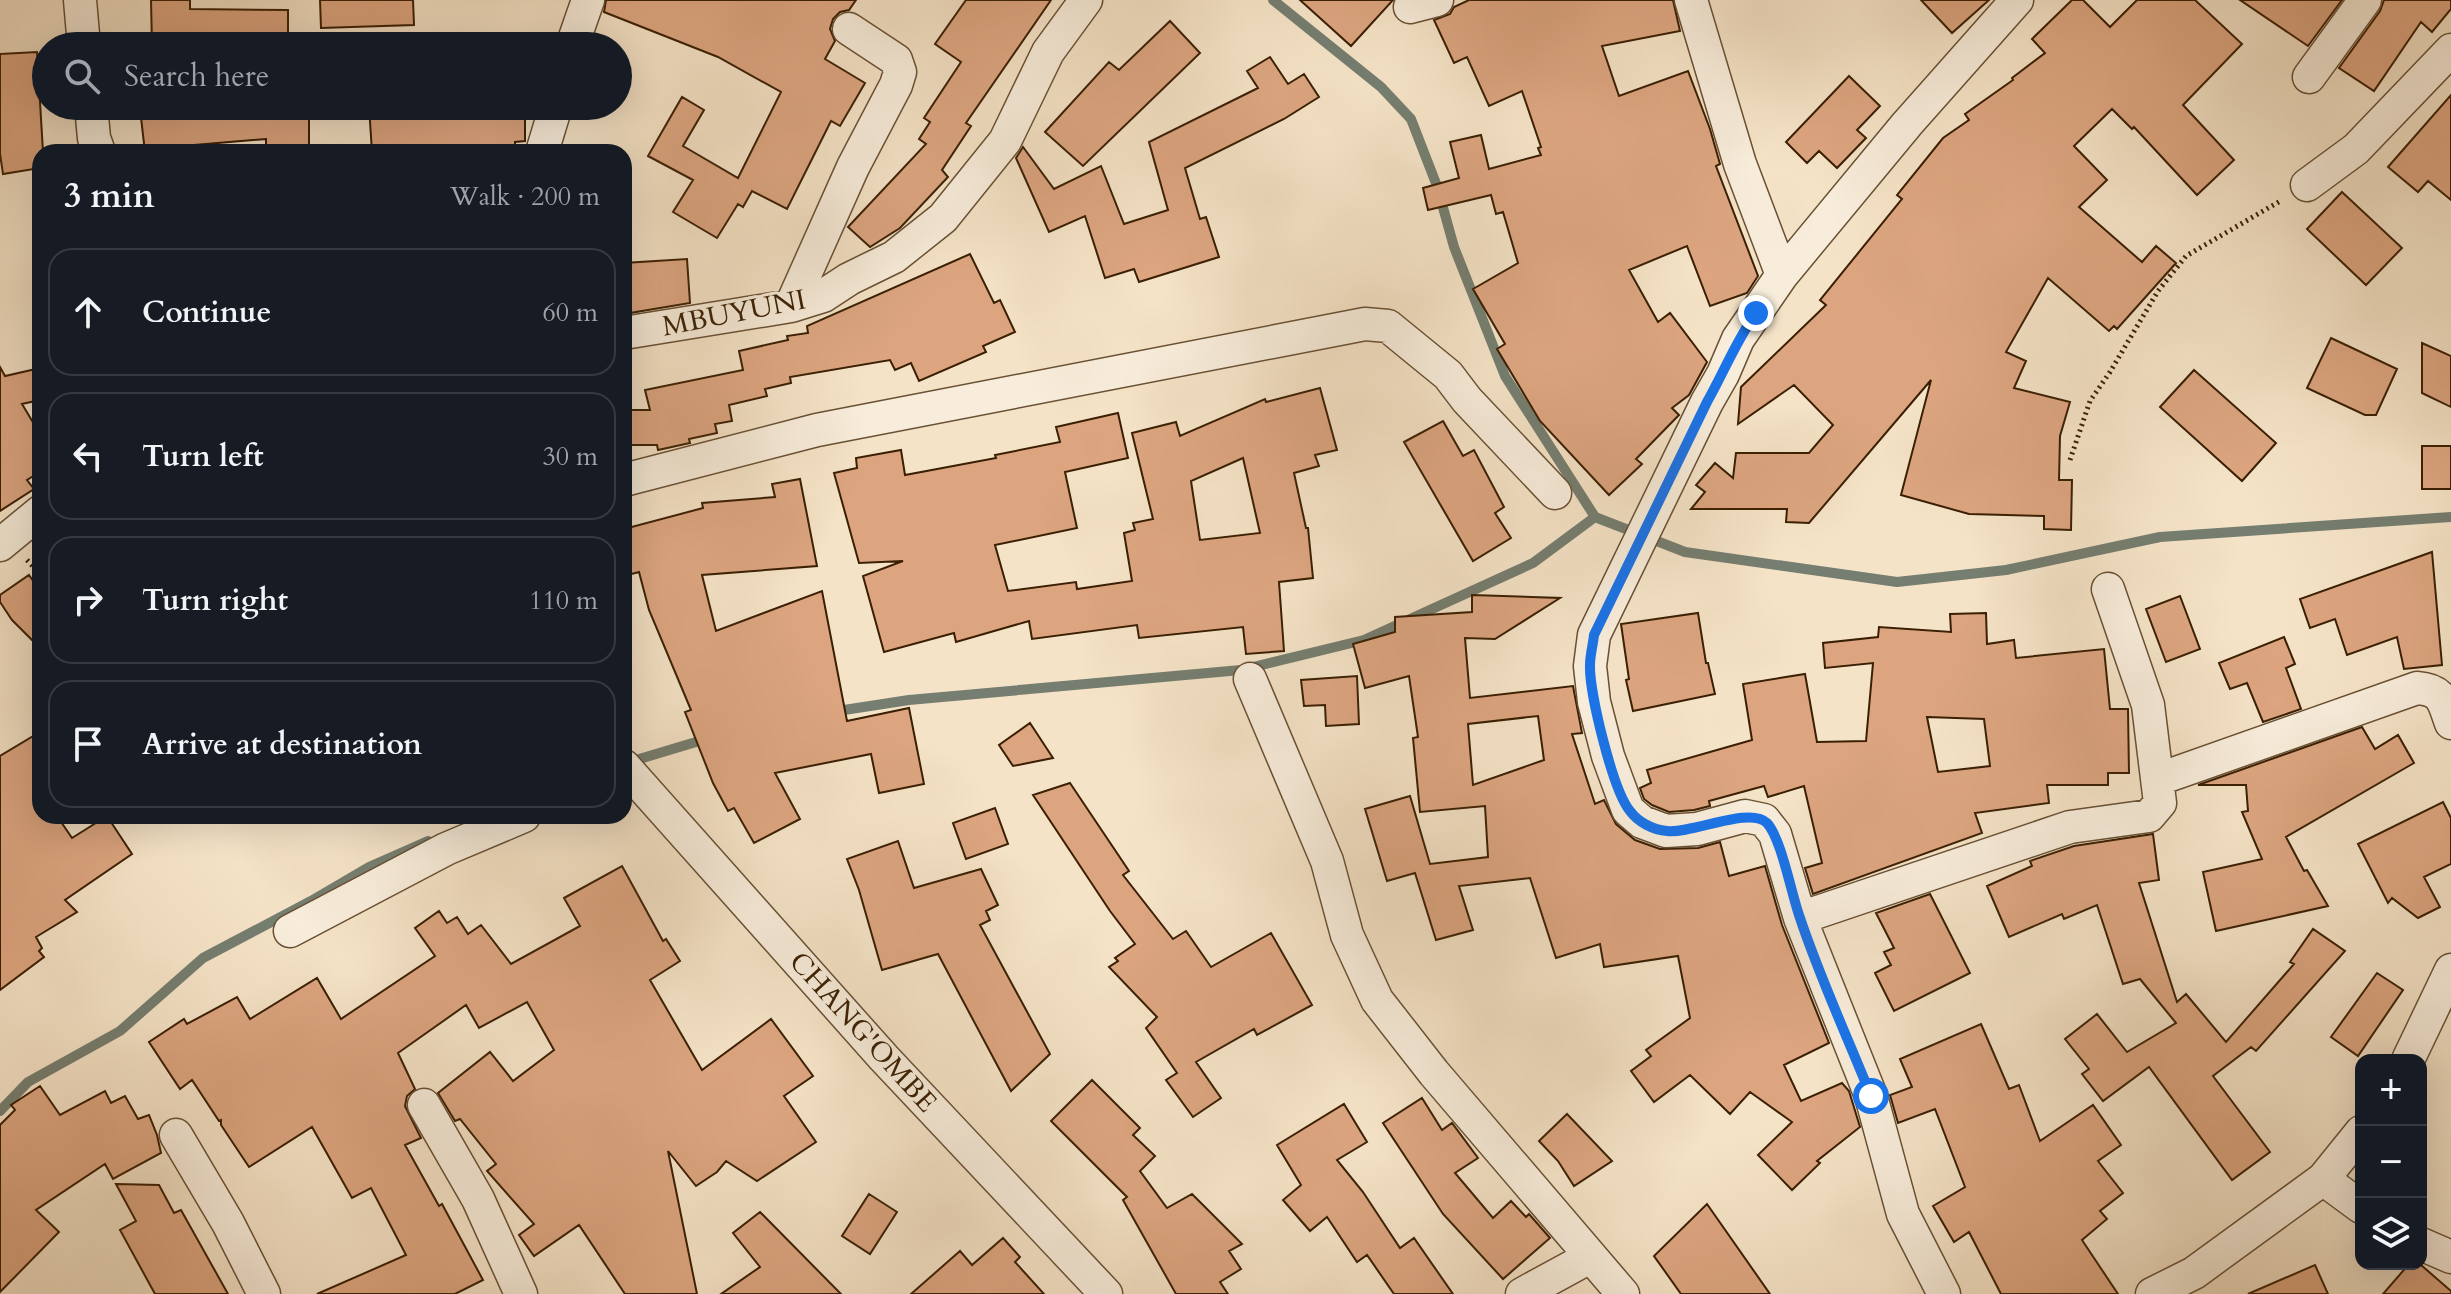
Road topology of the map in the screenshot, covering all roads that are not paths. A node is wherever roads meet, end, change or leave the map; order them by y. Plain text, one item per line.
1 (80, 0) edge
2 (588, 0) edge
3 (1086, 0) edge
4 (1691, 0) edge
5 (2017, 0) edge
6 (2365, 0) edge
7 (849, 29) dead end
8 (83, 32) edge
9 (577, 32) edge
10 (2451, 50) edge
11 (2309, 77) dead end
12 (92, 120) edge
13 (552, 120) edge
14 (96, 144) edge
15 (544, 144) edge
16 (2307, 185) road end
17 (1782, 275) junction
18 (791, 306) junction
19 (632, 332) edge
20 (632, 478) edge
21 (1555, 493) dead end
22 (32, 519) edge
23 (0, 545) edge
24 (2108, 589) dead end
25 (1250, 679) dead end
26 (2451, 723) edge
27 (632, 777) edge
28 (2159, 779) junction
29 (505, 824) edge
30 (1800, 918) junction
31 (290, 931) dead end
32 (2451, 970) edge
33 (2411, 1054) edge
34 (424, 1105) dead end
35 (176, 1135) dead end
36 (2355, 1139) edge
37 (2323, 1179) junction
38 (2355, 1203) edge
39 (2427, 1247) edge
40 (1590, 1257) junction
41 (2451, 1257) edge
42 (264, 1294) edge
43 (521, 1294) edge
44 (1106, 1294) edge
45 (1522, 1294) edge
46 (1623, 1294) edge
47 (1944, 1294) edge
48 (2152, 1294) edge

1 - 8 street
2 - 9 street
3 - 18 street, MBUYUNI
4 - 17 street
5 - 17 street
6 - 11 street
7 - 18 street
10 - 16 street
12 - 14 street
13 - 15 street
17 - 30 street
18 - 19 street, MBUYUNI
20 - 21 street
22 - 23 street
24 - 28 street
25 - 40 street
26 - 28 street
27 - 44 street, CHANG'OMBE
28 - 30 street
29 - 31 street
30 - 47 street
32 - 33 street
34 - 43 street
35 - 42 street
36 - 37 street
37 - 38 street
37 - 48 street
39 - 41 street
40 - 45 street
40 - 46 street

